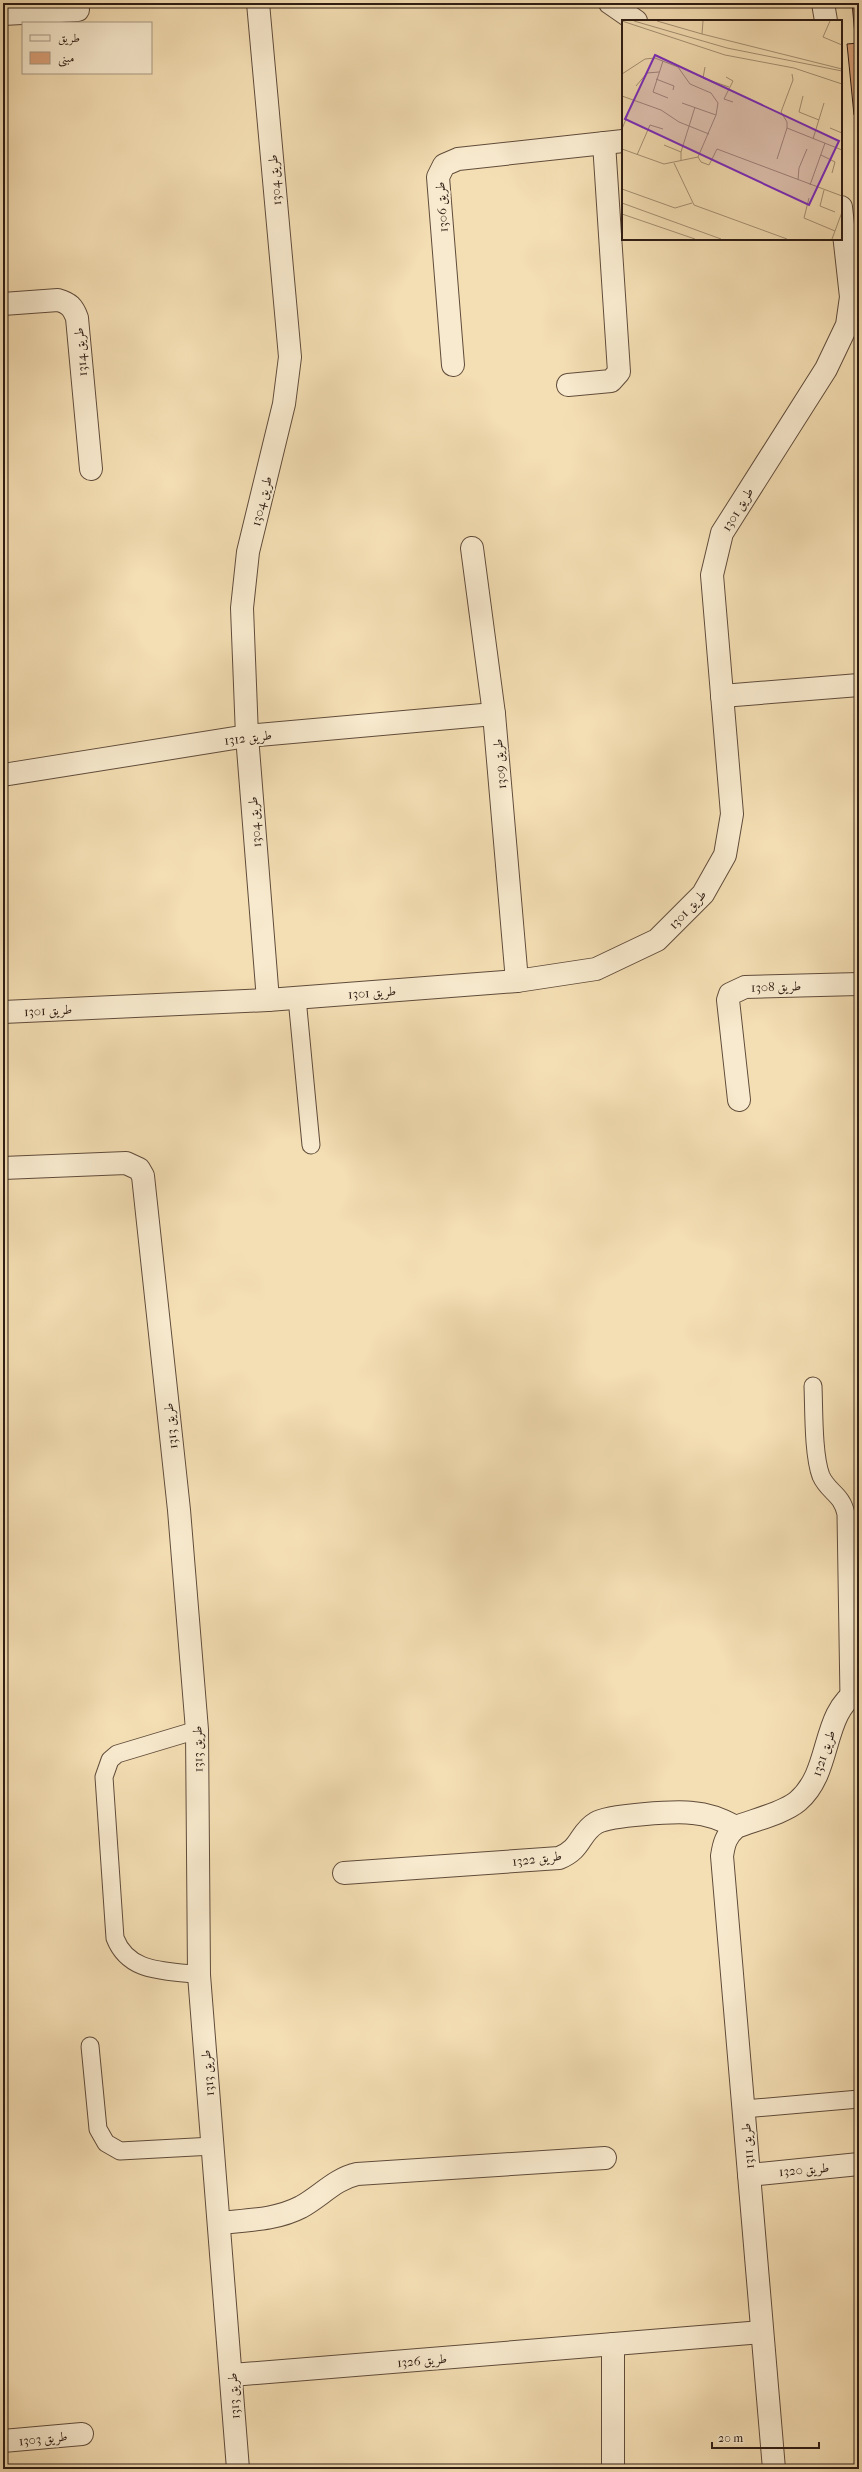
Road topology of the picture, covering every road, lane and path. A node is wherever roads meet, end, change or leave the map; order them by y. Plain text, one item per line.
1 (258, 3) edge
2 (610, 3) edge
3 (823, 3) edge
4 (78, 10) dead end
5 (3, 14) edge
6 (635, 20) edge
7 (826, 20) edge
8 (614, 142) edge
9 (842, 216) edge
10 (3, 304) edge
11 (453, 365) dead end
12 (568, 385) dead end
13 (91, 470) dead end
14 (472, 548) dead end
15 (859, 685) edge
16 (722, 696) junction
17 (494, 714) junction
18 (247, 736) junction
19 (3, 775) edge
20 (518, 981) junction
21 (859, 984) edge
22 (296, 998) junction
23 (268, 1000) junction
24 (3, 1012) edge
25 (739, 1100) dead end
26 (311, 1145) dead end
27 (3, 1168) edge
28 (813, 1386) dead end
29 (854, 1694) edge
30 (197, 1730) junction
31 (736, 1828) junction
32 (344, 1873) dead end
33 (199, 1975) junction
34 (90, 2046) dead end
35 (859, 2099) edge
36 (744, 2109) junction
37 (213, 2146) junction
38 (605, 2158) dead end
39 (859, 2164) edge
40 (749, 2174) junction
41 (220, 2224) junction
42 (762, 2332) junction
43 (613, 2344) junction
44 (232, 2375) junction
45 (82, 2434) dead end
46 (3, 2441) edge
47 (238, 2469) edge
48 (613, 2469) edge
49 (774, 2469) edge

1 - 18 street, طريق 1304
2 - 6 street
3 - 7 street
4 - 5 street
8 - 11 street, طريق 1306
8 - 12 street, طريق 1306
9 - 16 street, طريق 1301
10 - 13 street, طريق 1314
14 - 17 street, طريق 1309
15 - 16 street
16 - 20 street, طريق 1301
17 - 18 street, طريق 1312
17 - 20 street, طريق 1309
18 - 19 street, طريق 1312
18 - 23 street, طريق 1304
20 - 22 street, طريق 1301
21 - 25 street, طريق 1308
22 - 23 street, طريق 1301
22 - 26 lane
23 - 24 street, طريق 1301
27 - 30 street, طريق 1313
28 - 29 lane
29 - 31 street, طريق 1321
30 - 33 street, طريق 1313
30 - 33 lane
31 - 32 street, طريق 1322
31 - 36 street, طريق 1311
33 - 37 street, طريق 1313
34 - 37 lane
35 - 36 lane
36 - 40 street, طريق 1311
37 - 41 street, طريق 1313
38 - 41 street
39 - 40 street, طريق 1320
40 - 42 street, طريق 1311
41 - 44 street, طريق 1313
42 - 43 street, طريق 1326
42 - 49 street, طريق 1311
43 - 44 street, طريق 1326
43 - 48 street
44 - 47 street, طريق 1313
45 - 46 street, طريق 1303

